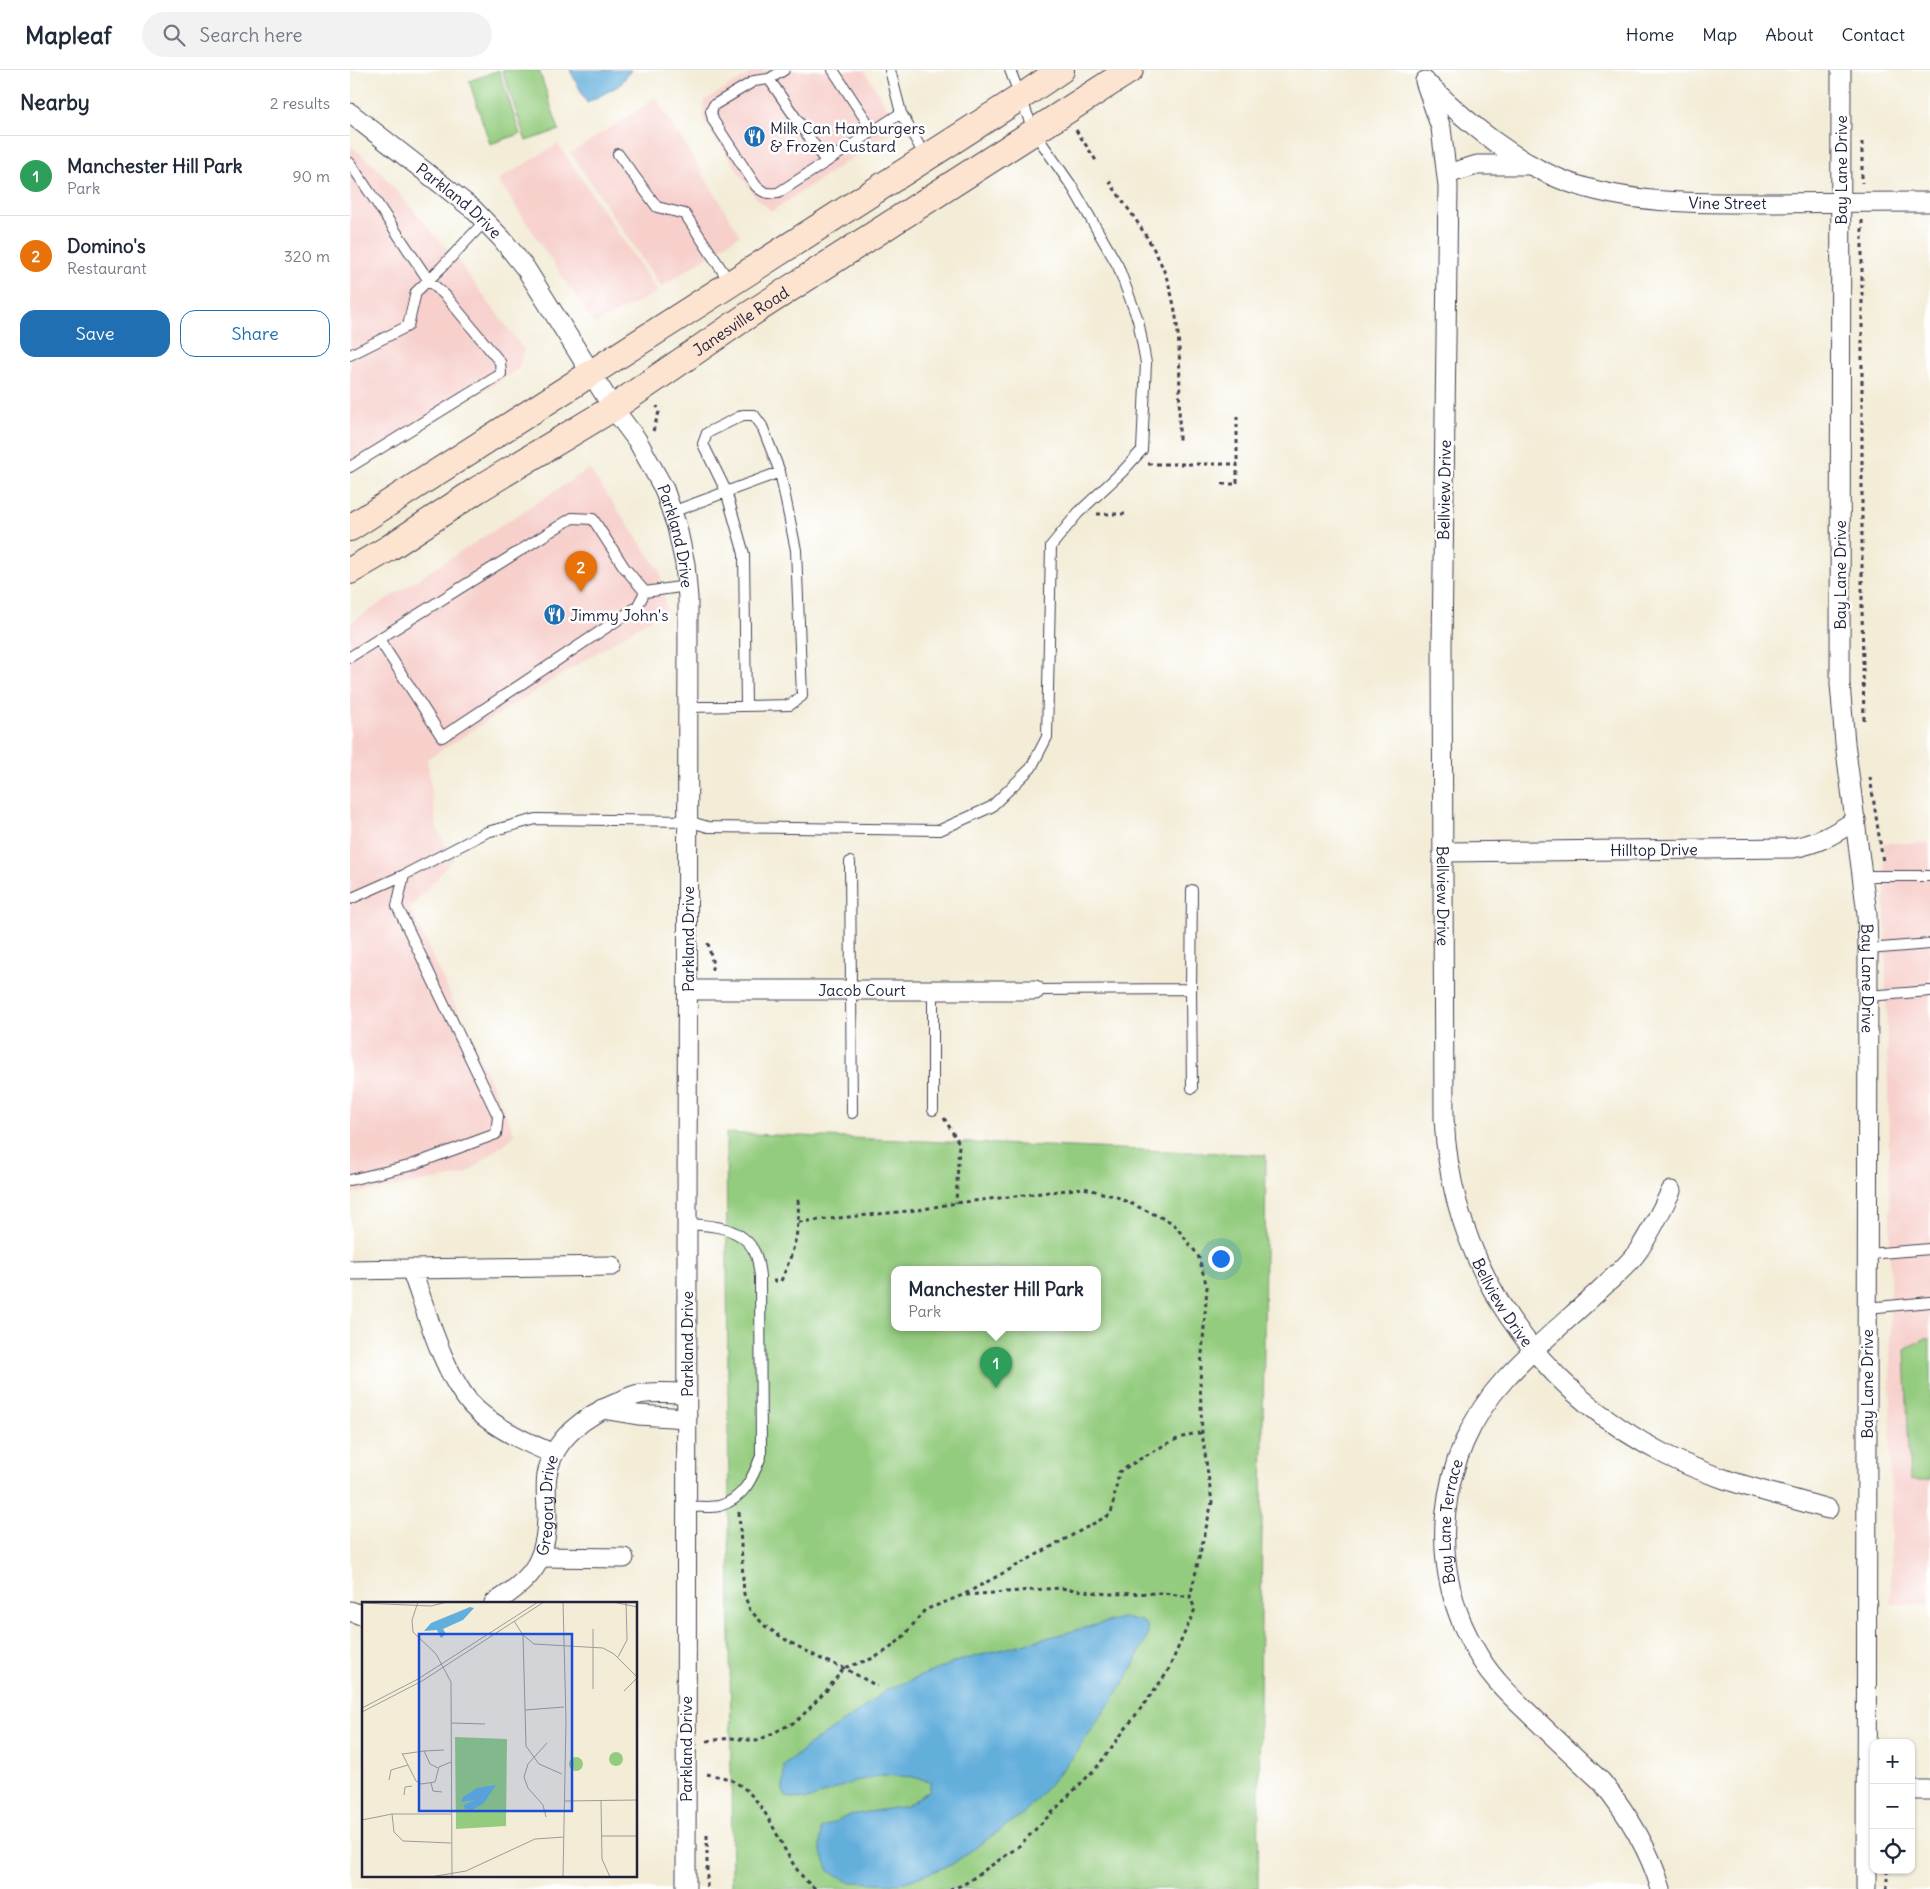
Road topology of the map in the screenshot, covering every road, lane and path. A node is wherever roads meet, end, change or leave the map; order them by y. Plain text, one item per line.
1 (784, 70) edge
2 (832, 70) edge
3 (1010, 70) edge
4 (1061, 70) edge
5 (1130, 70) edge
6 (1841, 70) edge
7 (893, 71) edge
8 (1422, 75) edge
9 (769, 79) junction
10 (1022, 97) junction
11 (901, 113) junction
12 (350, 114) edge
13 (873, 131) junction
14 (1034, 132) junction
15 (1079, 135) dead end
16 (618, 154) dead end
17 (926, 158) junction
18 (826, 162) junction
19 (1097, 162) dead end
20 (350, 163) edge
21 (1531, 164) junction
22 (1447, 174) junction
23 (1109, 181) dead end
24 (1841, 202) junction
25 (1930, 202) edge
26 (1862, 216) dead end
27 (485, 221) junction
28 (429, 281) junction
29 (731, 284) junction
30 (350, 355) edge
31 (592, 374) junction
32 (613, 408) junction
33 (1237, 416) dead end
34 (1179, 440) dead end
35 (1147, 464) dead end
36 (1237, 464) junction
37 (350, 467) edge
38 (780, 472) junction
39 (1221, 484) dead end
40 (726, 491) junction
41 (672, 512) junction
42 (1095, 514) dead end
43 (1129, 514) dead end
44 (350, 528) edge
45 (350, 571) edge
46 (687, 586) junction
47 (645, 592) junction
48 (379, 639) junction
49 (350, 657) edge
50 (746, 706) junction
51 (688, 707) junction
52 (1864, 724) dead end
53 (1869, 769) dead end
54 (1856, 820) junction
55 (688, 821) junction
56 (1444, 852) junction
57 (850, 862) dead end
58 (1884, 868) dead end
59 (404, 875) junction
60 (1863, 876) junction
61 (1930, 876) edge
62 (1192, 890) dead end
63 (350, 900) edge
64 (1930, 944) edge
65 (1868, 949) junction
66 (1191, 989) junction
67 (688, 990) junction
68 (850, 990) junction
69 (933, 990) junction
70 (1035, 990) joint
71 (1930, 991) edge
72 (1868, 996) junction
73 (1192, 1088) dead end
74 (933, 1110) joint
75 (852, 1113) dead end
76 (350, 1180) edge
77 (1671, 1191) dead end
78 (798, 1199) dead end
79 (956, 1204) junction
80 (799, 1222) junction
81 (687, 1224) junction
82 (1930, 1250) edge
83 (1868, 1254) junction
84 (612, 1266) dead end
85 (411, 1269) junction
86 (350, 1270) edge
87 (760, 1283) junction
88 (1930, 1302) edge
89 (1867, 1308) junction
90 (1534, 1351) junction
91 (686, 1393) junction
92 (602, 1408) junction
93 (687, 1418) junction
94 (1202, 1432) junction
95 (554, 1454) junction
96 (738, 1496) junction
97 (687, 1507) junction
98 (1828, 1510) dead end
99 (540, 1557) junction
100 (624, 1558) dead end
101 (963, 1595) junction
102 (1190, 1597) junction
103 (496, 1602) edge
104 (350, 1611) edge
105 (362, 1615) edge
106 (844, 1668) junction
107 (877, 1686) dead end
108 (707, 1741) dead end
109 (707, 1774) dead end
110 (1870, 1790) edge
111 (1915, 1790) edge
112 (1930, 1790) edge
113 (1887, 1874) edge
114 (686, 1889) edge
115 (816, 1889) edge
116 (950, 1889) edge
117 (1661, 1889) edge
118 (1866, 1889) edge
119 (1887, 1889) edge

1 - 9 lane
2 - 13 lane
3 - 10 lane
4 - 10 main road
5 - 14 main road, Janesville Road
6 - 24 street, Bay Lane Drive
7 - 11 lane
8 - 21 street, Vine Street
8 - 22 street, Bellview Drive
9 - 18 lane
9 - 18 lane
10 - 14 lane
10 - 17 main road
11 - 13 lane
11 - 17 lane
12 - 27 street, Parkland Drive
13 - 18 lane
14 - 32 main road, Janesville Road
14 - 55 lane
15 - 19 path
16 - 29 lane
17 - 29 main road
20 - 28 lane
21 - 22 street, Vine Street
21 - 24 street, Vine Street
22 - 56 street, Bellview Drive
23 - 34 path
24 - 25 street, Vine Street
24 - 54 street, Bay Lane Drive
26 - 52 path
27 - 28 lane
27 - 31 street, Parkland Drive
28 - 30 lane
28 - 37 lane
29 - 31 main road
31 - 32 street, Parkland Drive
31 - 44 main road
32 - 41 street, Parkland Drive
32 - 45 main road, Janesville Road
33 - 36 path
35 - 36 path
36 - 39 path
38 - 40 lane
38 - 40 lane
38 - 50 lane
40 - 41 lane
40 - 50 lane
41 - 46 street, Parkland Drive
42 - 43 path
46 - 47 lane
46 - 51 street, Parkland Drive
47 - 48 lane
47 - 48 lane
48 - 49 lane
50 - 51 lane
51 - 55 street, Parkland Drive
53 - 58 path
54 - 56 street, Hilltop Drive
54 - 60 street, Bay Lane Drive
55 - 59 lane
55 - 67 street, Parkland Drive
56 - 90 street, Bellview Drive
57 - 68 lane
59 - 63 lane
59 - 76 lane
60 - 61 lane
60 - 65 street, Bay Lane Drive
62 - 66 lane
64 - 65 lane
65 - 72 street, Bay Lane Drive
66 - 70 lane
66 - 73 lane
67 - 68 street, Jacob Court
67 - 81 street, Parkland Drive
68 - 69 street, Jacob Court
68 - 75 lane
69 - 70 street, Jacob Court
69 - 74 lane
71 - 72 lane
72 - 83 street, Bay Lane Drive
74 - 79 path
77 - 90 street, Bay Lane Terrace
78 - 80 path
79 - 80 path
79 - 94 path
80 - 87 path
81 - 87 lane
81 - 91 street, Parkland Drive
82 - 83 lane
83 - 89 street, Bay Lane Drive
84 - 85 street
85 - 86 street
85 - 95 street
87 - 96 lane
88 - 89 lane
89 - 110 street, Bay Lane Drive
90 - 98 street, Bellview Drive
90 - 117 street, Bay Lane Terrace
91 - 92 street, Gregory Drive
91 - 93 street, Parkland Drive
92 - 93 street
92 - 95 street, Gregory Drive
93 - 97 street, Parkland Drive
94 - 101 path
94 - 102 path
95 - 99 street, Gregory Drive
96 - 97 lane
96 - 106 path
97 - 114 street, Parkland Drive
99 - 100 street
99 - 103 street, Gregory Drive
101 - 102 path
101 - 106 path
102 - 116 path
104 - 105 street
106 - 107 path
106 - 108 path
109 - 115 path
110 - 118 street, Bay Lane Drive
111 - 112 street
113 - 119 path

